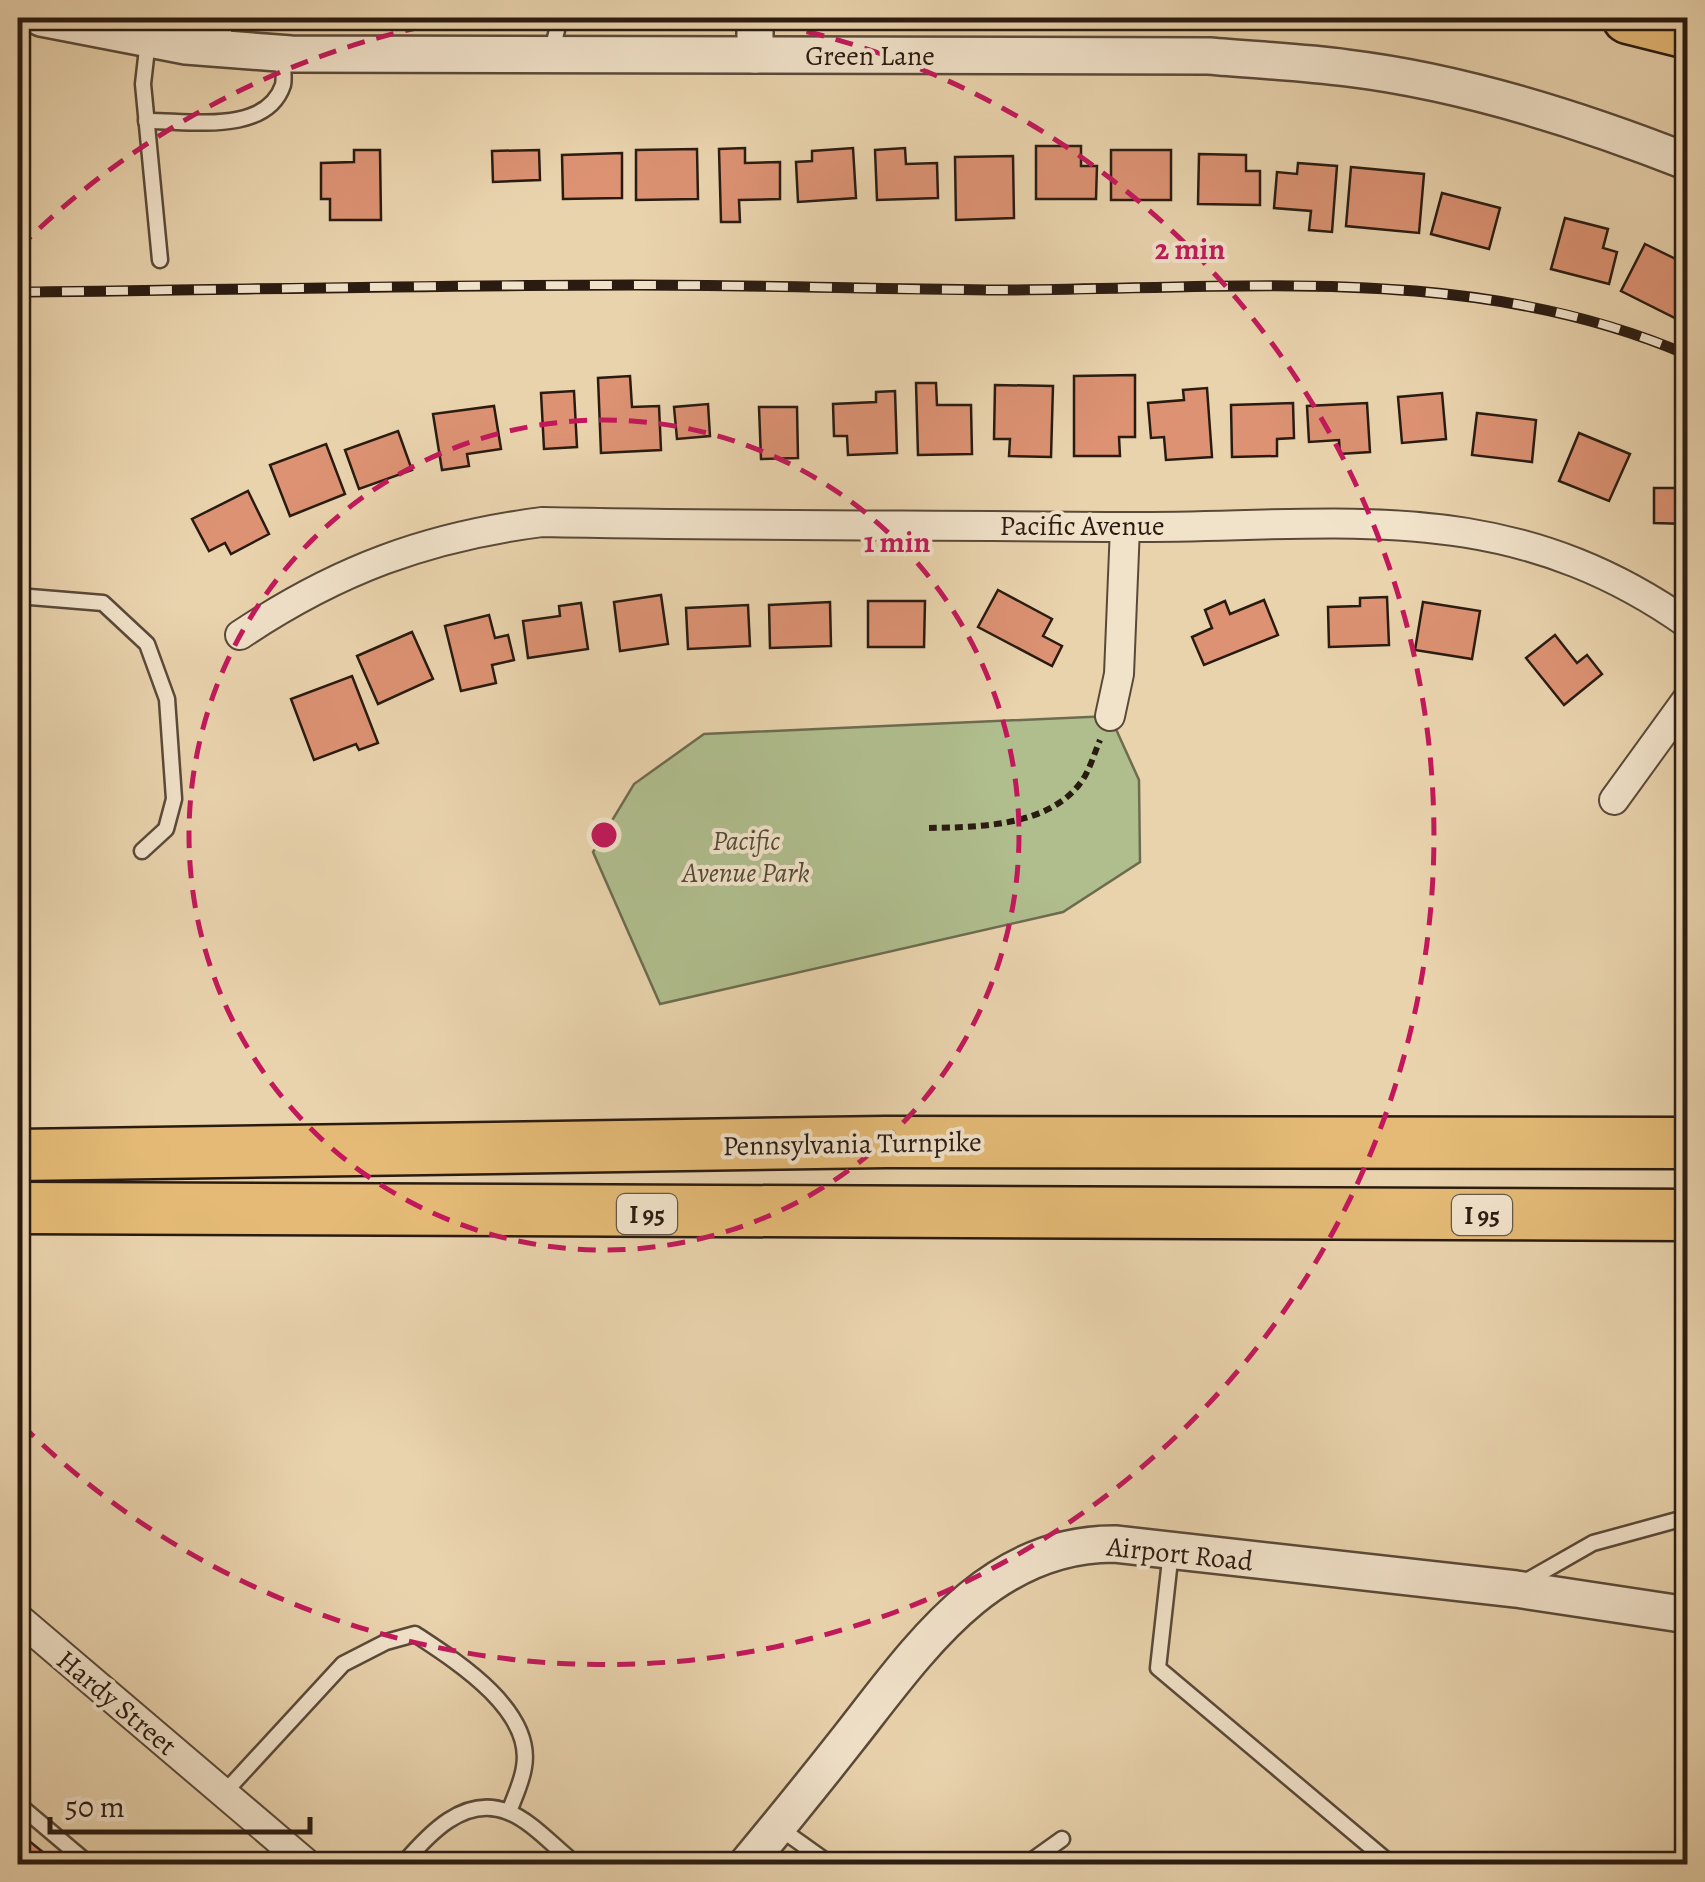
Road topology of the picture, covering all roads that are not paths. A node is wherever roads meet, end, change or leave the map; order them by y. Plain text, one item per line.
1 (41, 18) edge
2 (560, 18) edge
3 (755, 18) edge
4 (1628, 18) edge
5 (223, 33) edge
6 (1688, 34) edge
7 (148, 40) junction
8 (282, 53) junction
9 (551, 54) junction
10 (755, 55) junction
11 (146, 121) junction
12 (1688, 162) edge
13 (160, 260) dead end
14 (1125, 527) junction
15 (18, 596) edge
16 (1688, 624) edge
17 (240, 636) dead end
18 (1688, 698) edge
19 (1110, 716) road end
20 (1614, 800) dead end
21 (142, 851) dead end
22 (1688, 1143) edge
23 (18, 1155) edge
24 (18, 1208) edge
25 (1688, 1215) edge
26 (1688, 1517) edge
27 (1172, 1551) junction
28 (1516, 1590) junction
29 (1688, 1615) edge
30 (18, 1618) edge
31 (224, 1793) junction
32 (18, 1804) edge
33 (509, 1812) junction
34 (778, 1826) junction
35 (1062, 1839) dead end
36 (89, 1864) edge
37 (307, 1864) edge
38 (403, 1864) edge
39 (576, 1864) edge
40 (746, 1864) edge
41 (830, 1864) edge
42 (1027, 1864) edge
43 (1391, 1864) edge

1 - 7 street, Green Lane
2 - 9 lane
3 - 10 street
4 - 6 highway
5 - 7 street, Green Lane
5 - 8 street, Green Lane
7 - 11 lane
8 - 9 street, Green Lane
8 - 11 lane
9 - 10 street, Green Lane
10 - 12 street, Green Lane
11 - 13 lane
14 - 16 street, Pacific Avenue
14 - 17 street, Pacific Avenue
14 - 19 street
15 - 21 lane
18 - 20 street
22 - 23 highway, Pennsylvania Turnpike
24 - 25 highway, I 95
26 - 28 lane
27 - 28 street, Airport Road
27 - 34 street, Airport Road
27 - 43 lane
28 - 29 street, Airport Road
30 - 31 street, Hardy Street
31 - 33 lane
31 - 37 street, Hardy Street
32 - 36 lane
33 - 38 lane
33 - 39 lane
34 - 40 street, Airport Road
34 - 41 lane
35 - 42 lane

